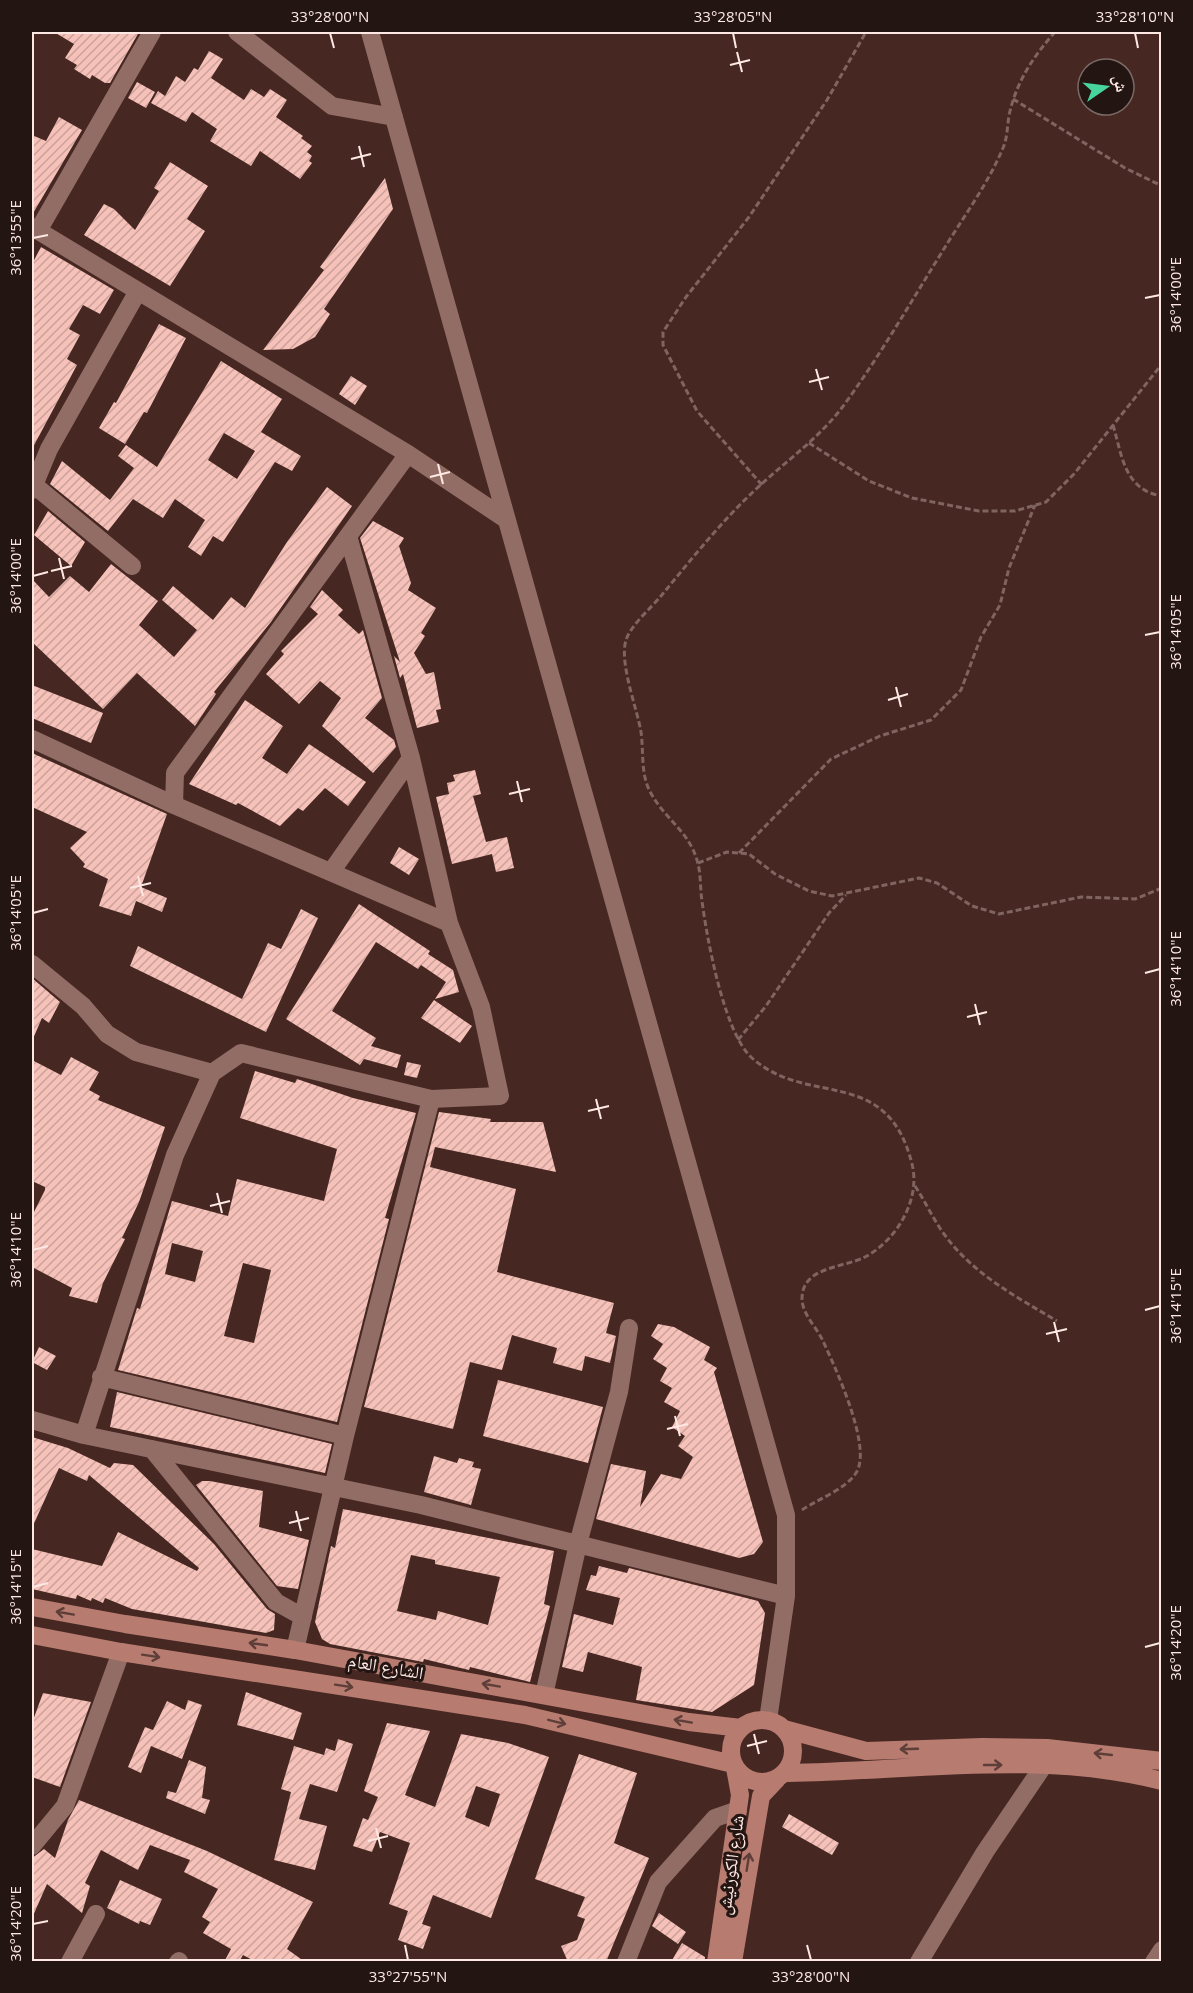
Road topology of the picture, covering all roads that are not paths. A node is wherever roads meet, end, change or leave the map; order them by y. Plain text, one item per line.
1 (152, 32) edge
2 (237, 32) edge
3 (370, 32) edge
4 (394, 117) junction
5 (35, 229) edge
6 (138, 291) junction
7 (408, 454) junction
8 (38, 457) edge
9 (33, 487) edge
10 (507, 520) junction
11 (348, 536) junction
12 (132, 566) dead end
13 (32, 740) edge
14 (411, 758) junction
15 (174, 805) junction
16 (331, 872) junction
17 (449, 923) junction
18 (32, 964) edge
19 (212, 1073) junction
20 (431, 1099) junction
21 (629, 1328) dead end
22 (101, 1377) junction
23 (32, 1420) edge
24 (84, 1435) junction
25 (345, 1436) junction
26 (152, 1449) junction
27 (333, 1487) junction
28 (578, 1544) junction
29 (786, 1596) junction
30 (32, 1607) edge
31 (303, 1617) junction
32 (32, 1635) edge
33 (295, 1650) junction
34 (121, 1652) junction
35 (536, 1694) junction
36 (525, 1715) junction
37 (768, 1720) junction
38 (741, 1728) junction
39 (784, 1729) junction
40 (1161, 1761) edge
41 (1044, 1765) junction
42 (734, 1766) junction
43 (783, 1776) junction
44 (1161, 1780) edge
45 (738, 1809) junction
46 (32, 1846) edge
47 (96, 1914) dead end
48 (1161, 1950) edge
49 (70, 1962) edge
50 (626, 1962) edge
51 (716, 1962) edge
52 (733, 1962) edge
53 (919, 1962) edge
54 (1154, 1962) edge

1 - 5 street
2 - 4 street
3 - 4 street
4 - 10 street
5 - 6 street
6 - 7 street
6 - 8 street
7 - 10 street
7 - 11 street
8 - 9 street
9 - 12 street
10 - 29 street
11 - 14 street
11 - 15 street
13 - 15 street
14 - 16 street
14 - 17 street
15 - 16 street
16 - 17 street
17 - 20 street
18 - 19 street
19 - 20 street
19 - 22 street
20 - 25 street
21 - 28 street
22 - 24 street
22 - 25 street
23 - 24 street
24 - 26 street
25 - 27 street
26 - 27 street
26 - 31 street
27 - 28 street
27 - 31 street
28 - 29 street
28 - 35 street
29 - 37 street
33 -> 30 main road, الشارع العام
31 - 33 street
32 - 34 main road, الشارع العام
35 -> 33 main road, الشارع العام
34 -> 36 main road, الشارع العام
34 - 46 street
35 - 36 main road
38 -> 35 main road, الشارع العام
36 -> 42 main road, الشارع العام
37 - 38 main road
37 - 39 main road
38 - 42 main road
40 -> 39 main road
39 - 43 main road
43 -> 41 main road
41 - 44 main road
41 - 53 street
42 - 43 main road
42 - 45 main road, شارع الكورنيش
52 -> 43 main road, شارع الكورنيش
45 - 50 street
45 - 51 main road, شارع الكورنيش
47 - 49 street
48 - 54 street

